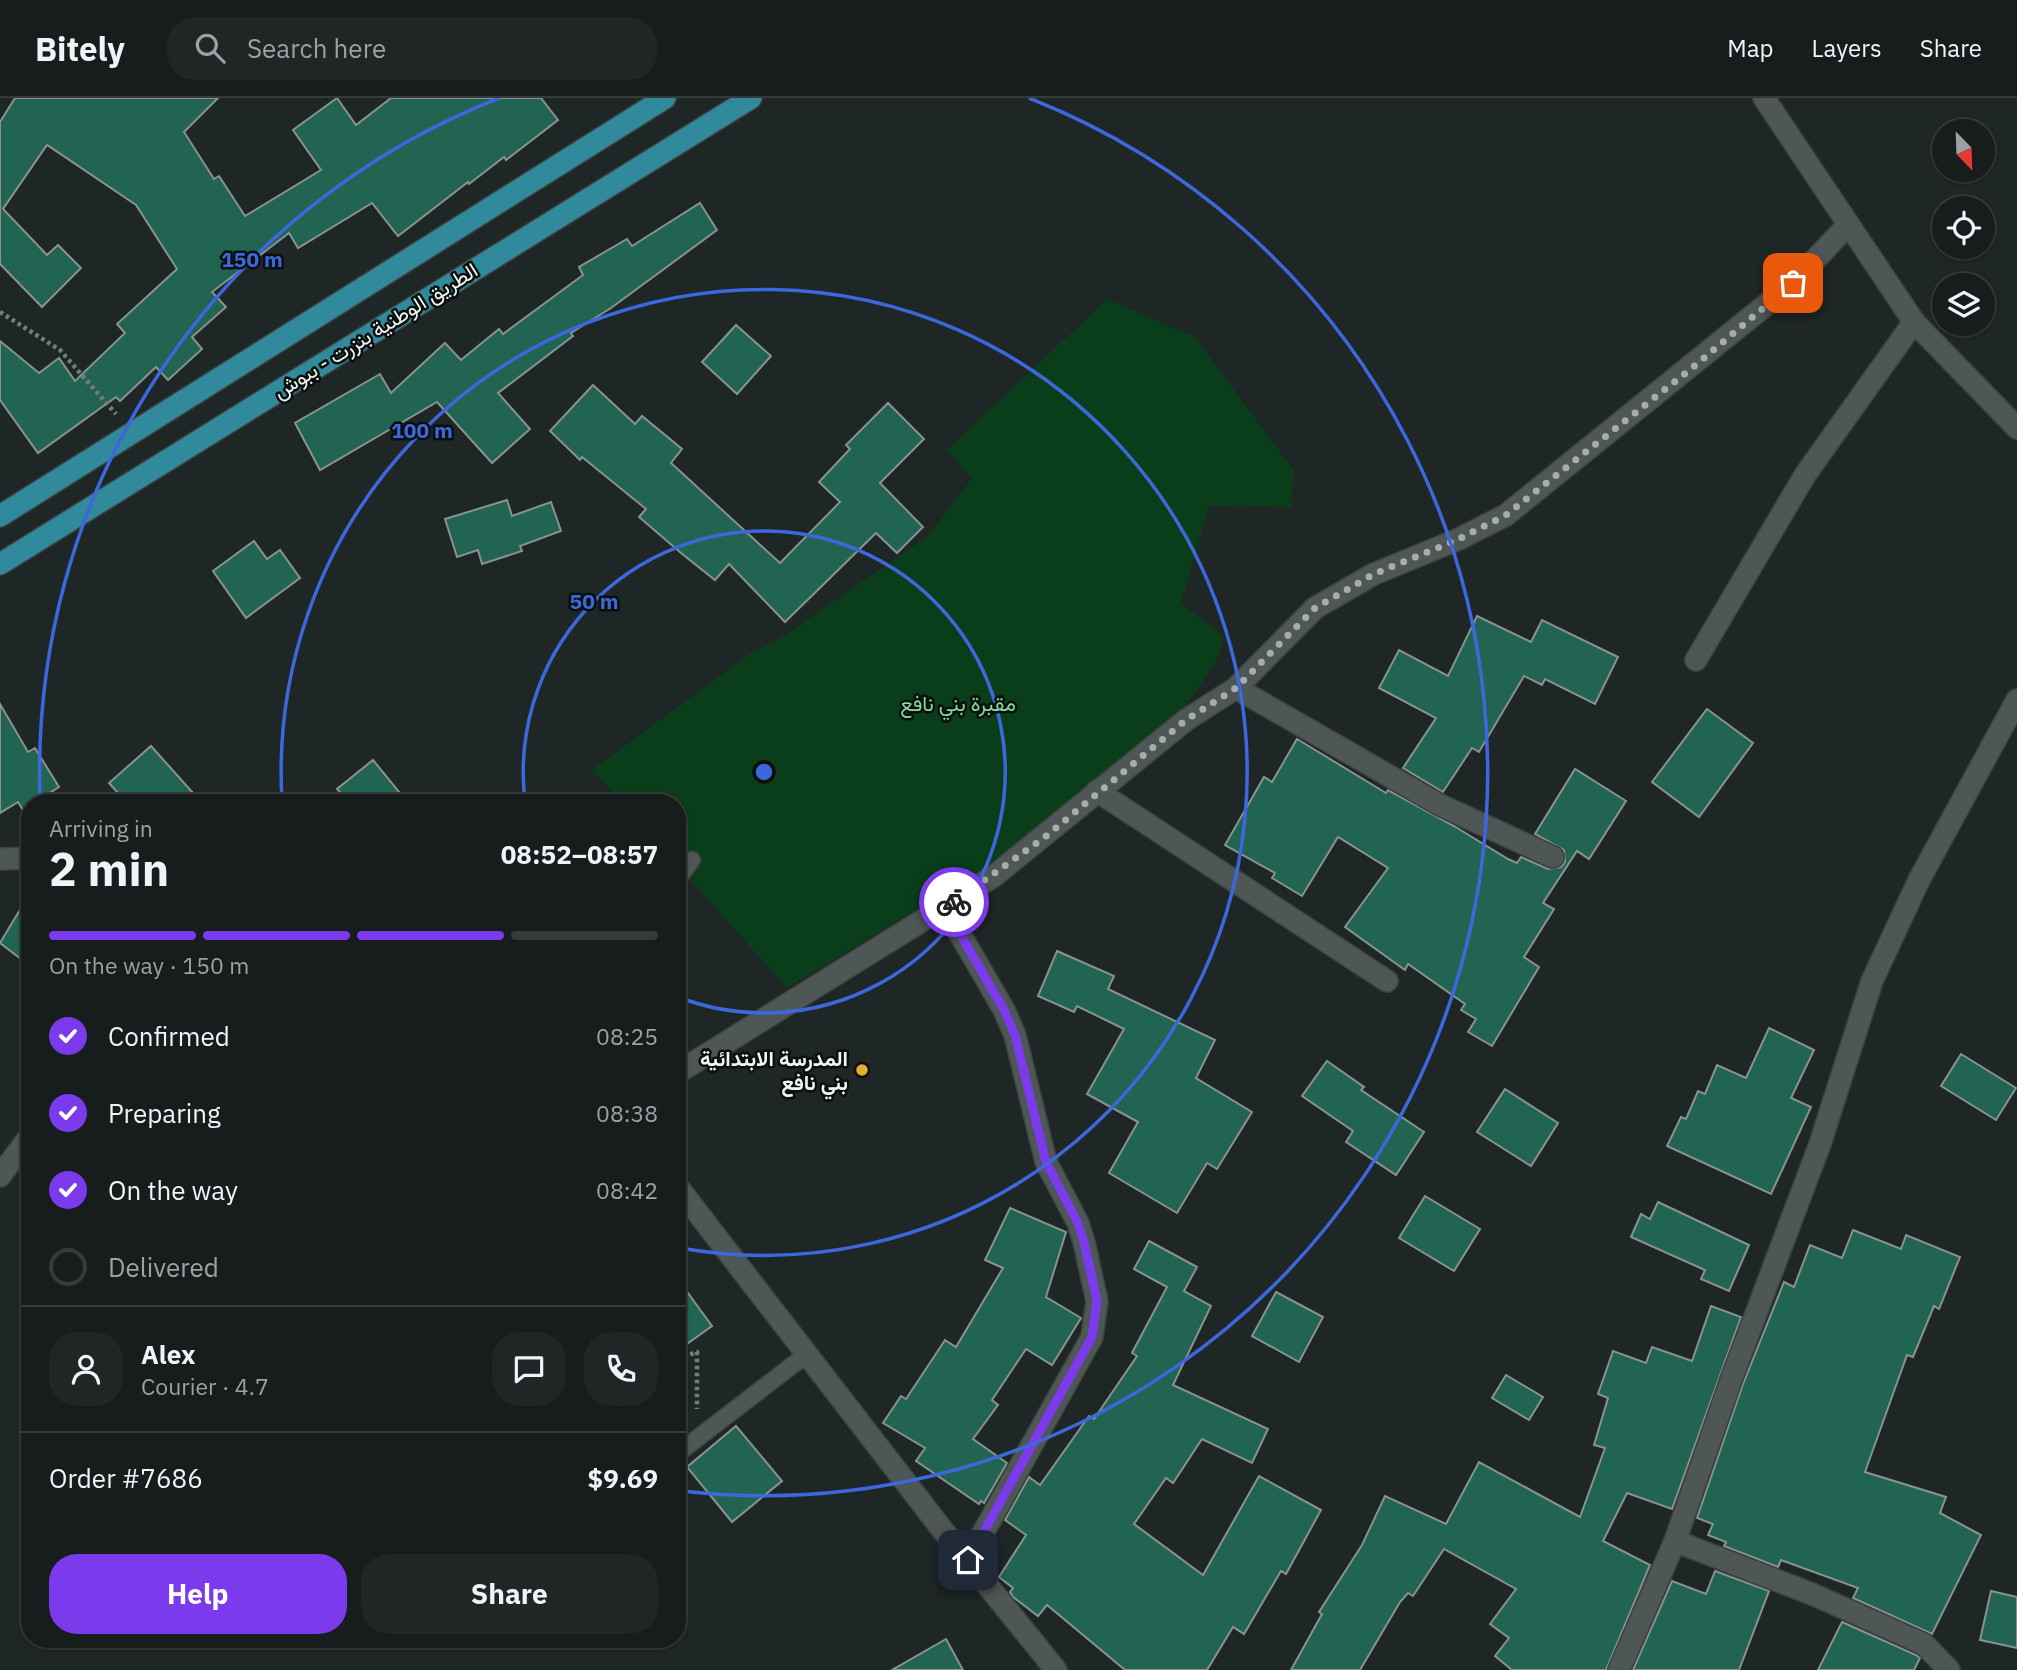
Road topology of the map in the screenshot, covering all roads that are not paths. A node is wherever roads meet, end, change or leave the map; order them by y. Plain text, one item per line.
1 (665, 98) edge
2 (751, 98) edge
3 (1764, 98) edge
4 (1847, 226) junction
5 (1914, 322) junction
6 (2017, 428) edge
7 (0, 516) edge
8 (0, 564) edge
9 (1696, 660) dead end
10 (1236, 688) junction
11 (2017, 700) edge
12 (1097, 791) junction
13 (1553, 856) dead end
14 (21, 858) edge
15 (0, 859) edge
16 (692, 860) dead end
17 (686, 868) edge
18 (945, 908) junction
19 (1387, 981) dead end
20 (686, 1067) edge
21 (21, 1148) edge
22 (0, 1176) edge
23 (686, 1198) edge
24 (807, 1354) junction
25 (686, 1447) edge
26 (1675, 1541) junction
27 (968, 1560) junction
28 (1056, 1670) edge
29 (1619, 1670) edge
30 (1949, 1670) edge

1 - 7 main road, الطريق الوطنية بنزرت - ببوش
2 - 8 main road, الطريق الوطنية بنزرت - ببوش
3 - 4 street
4 - 5 street
4 - 10 street
5 - 6 street
5 - 9 street
10 - 12 street
10 - 13 street
11 - 26 street
12 - 18 street
12 - 19 street
14 - 15 street
16 - 17 lane
18 - 20 street
18 - 27 street
21 - 22 street
23 - 24 street
24 - 25 lane
24 - 27 street
26 - 29 street
26 - 30 street
27 - 28 street

